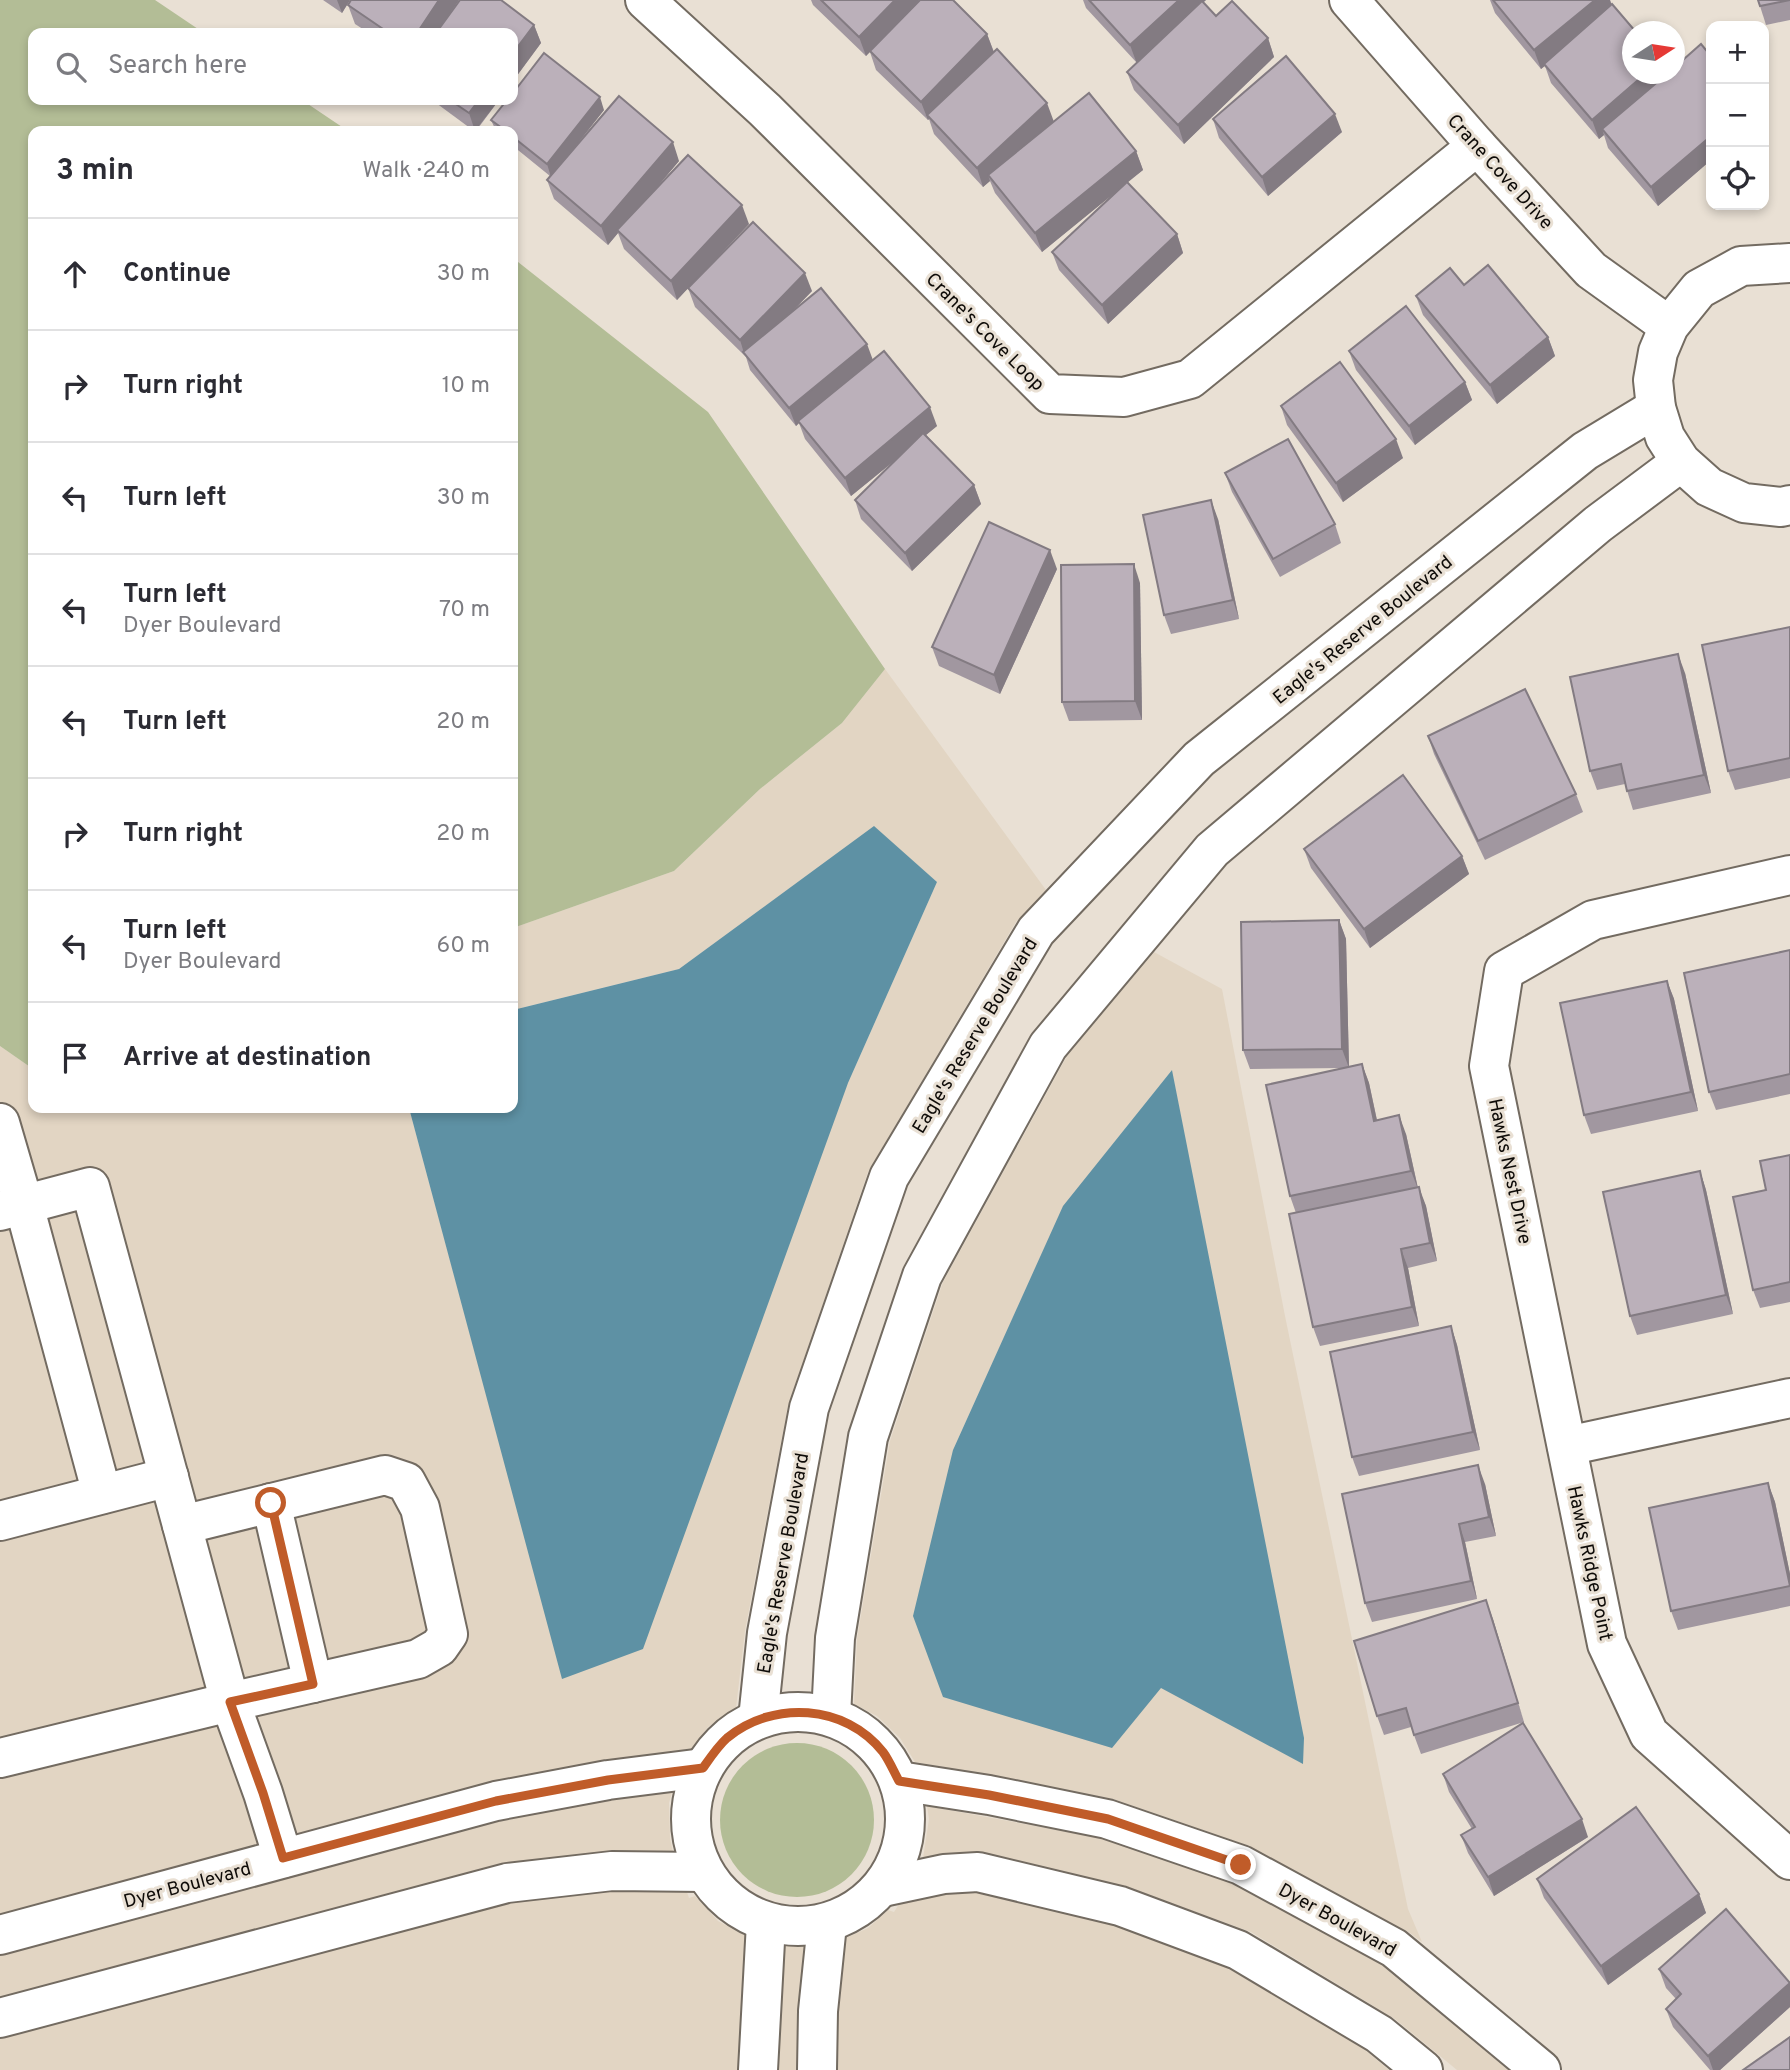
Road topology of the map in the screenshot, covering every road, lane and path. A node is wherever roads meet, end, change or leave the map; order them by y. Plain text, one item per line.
1 (645, 0) edge
2 (1349, 0) edge
3 (1477, 146) junction
4 (1790, 263) edge
5 (1669, 326) junction
6 (1656, 408) junction
7 (1681, 462) junction
8 (1790, 505) edge
9 (1790, 875) edge
10 (0, 1123) edge
11 (12, 1208) edge
12 (1790, 1398) edge
13 (1567, 1446) junction
14 (169, 1477) junction
15 (102, 1494) junction
16 (271, 1503) junction
17 (0, 1521) edge
18 (181, 1525) junction
19 (313, 1684) junction
20 (230, 1702) junction
21 (831, 1716) junction
22 (758, 1719) junction
23 (0, 1758) edge
24 (703, 1768) junction
25 (899, 1781) junction
26 (283, 1858) junction
27 (1790, 1860) edge
28 (704, 1872) junction
29 (883, 1886) junction
30 (766, 1923) junction
31 (827, 1924) junction
32 (0, 1934) edge
33 (0, 2018) edge
34 (758, 2070) edge
35 (817, 2070) edge
36 (1423, 2070) edge
37 (1541, 2070) edge

1 - 3 street, Crane's Cove Loop
2 - 3 street, Crane Cove Drive
3 - 5 street, Crane Cove Drive
4 - 5 street
5 - 6 street
6 - 7 street
6 - 22 street, Eagle's Reserve Boulevard
7 - 8 street
7 - 21 street
9 - 13 street, Hawks Nest Drive
10 - 11 street
11 - 14 street
11 - 15 street
12 - 13 street
13 - 27 street, Hawks Ridge Point
14 - 15 street
14 - 18 street
15 - 17 street
16 - 18 street
16 - 19 street
16 - 19 street
18 - 20 street
19 - 20 street
20 - 23 street
20 - 26 street
21 - 22 street
21 - 25 street
22 - 24 street
24 - 26 street, Dyer Boulevard
24 - 28 street
25 - 29 street
25 - 37 street, Dyer Boulevard
26 - 32 street, Dyer Boulevard
28 - 30 street
28 - 33 street
29 - 31 street
29 - 36 street
30 - 31 street
30 - 34 street
31 - 35 street

